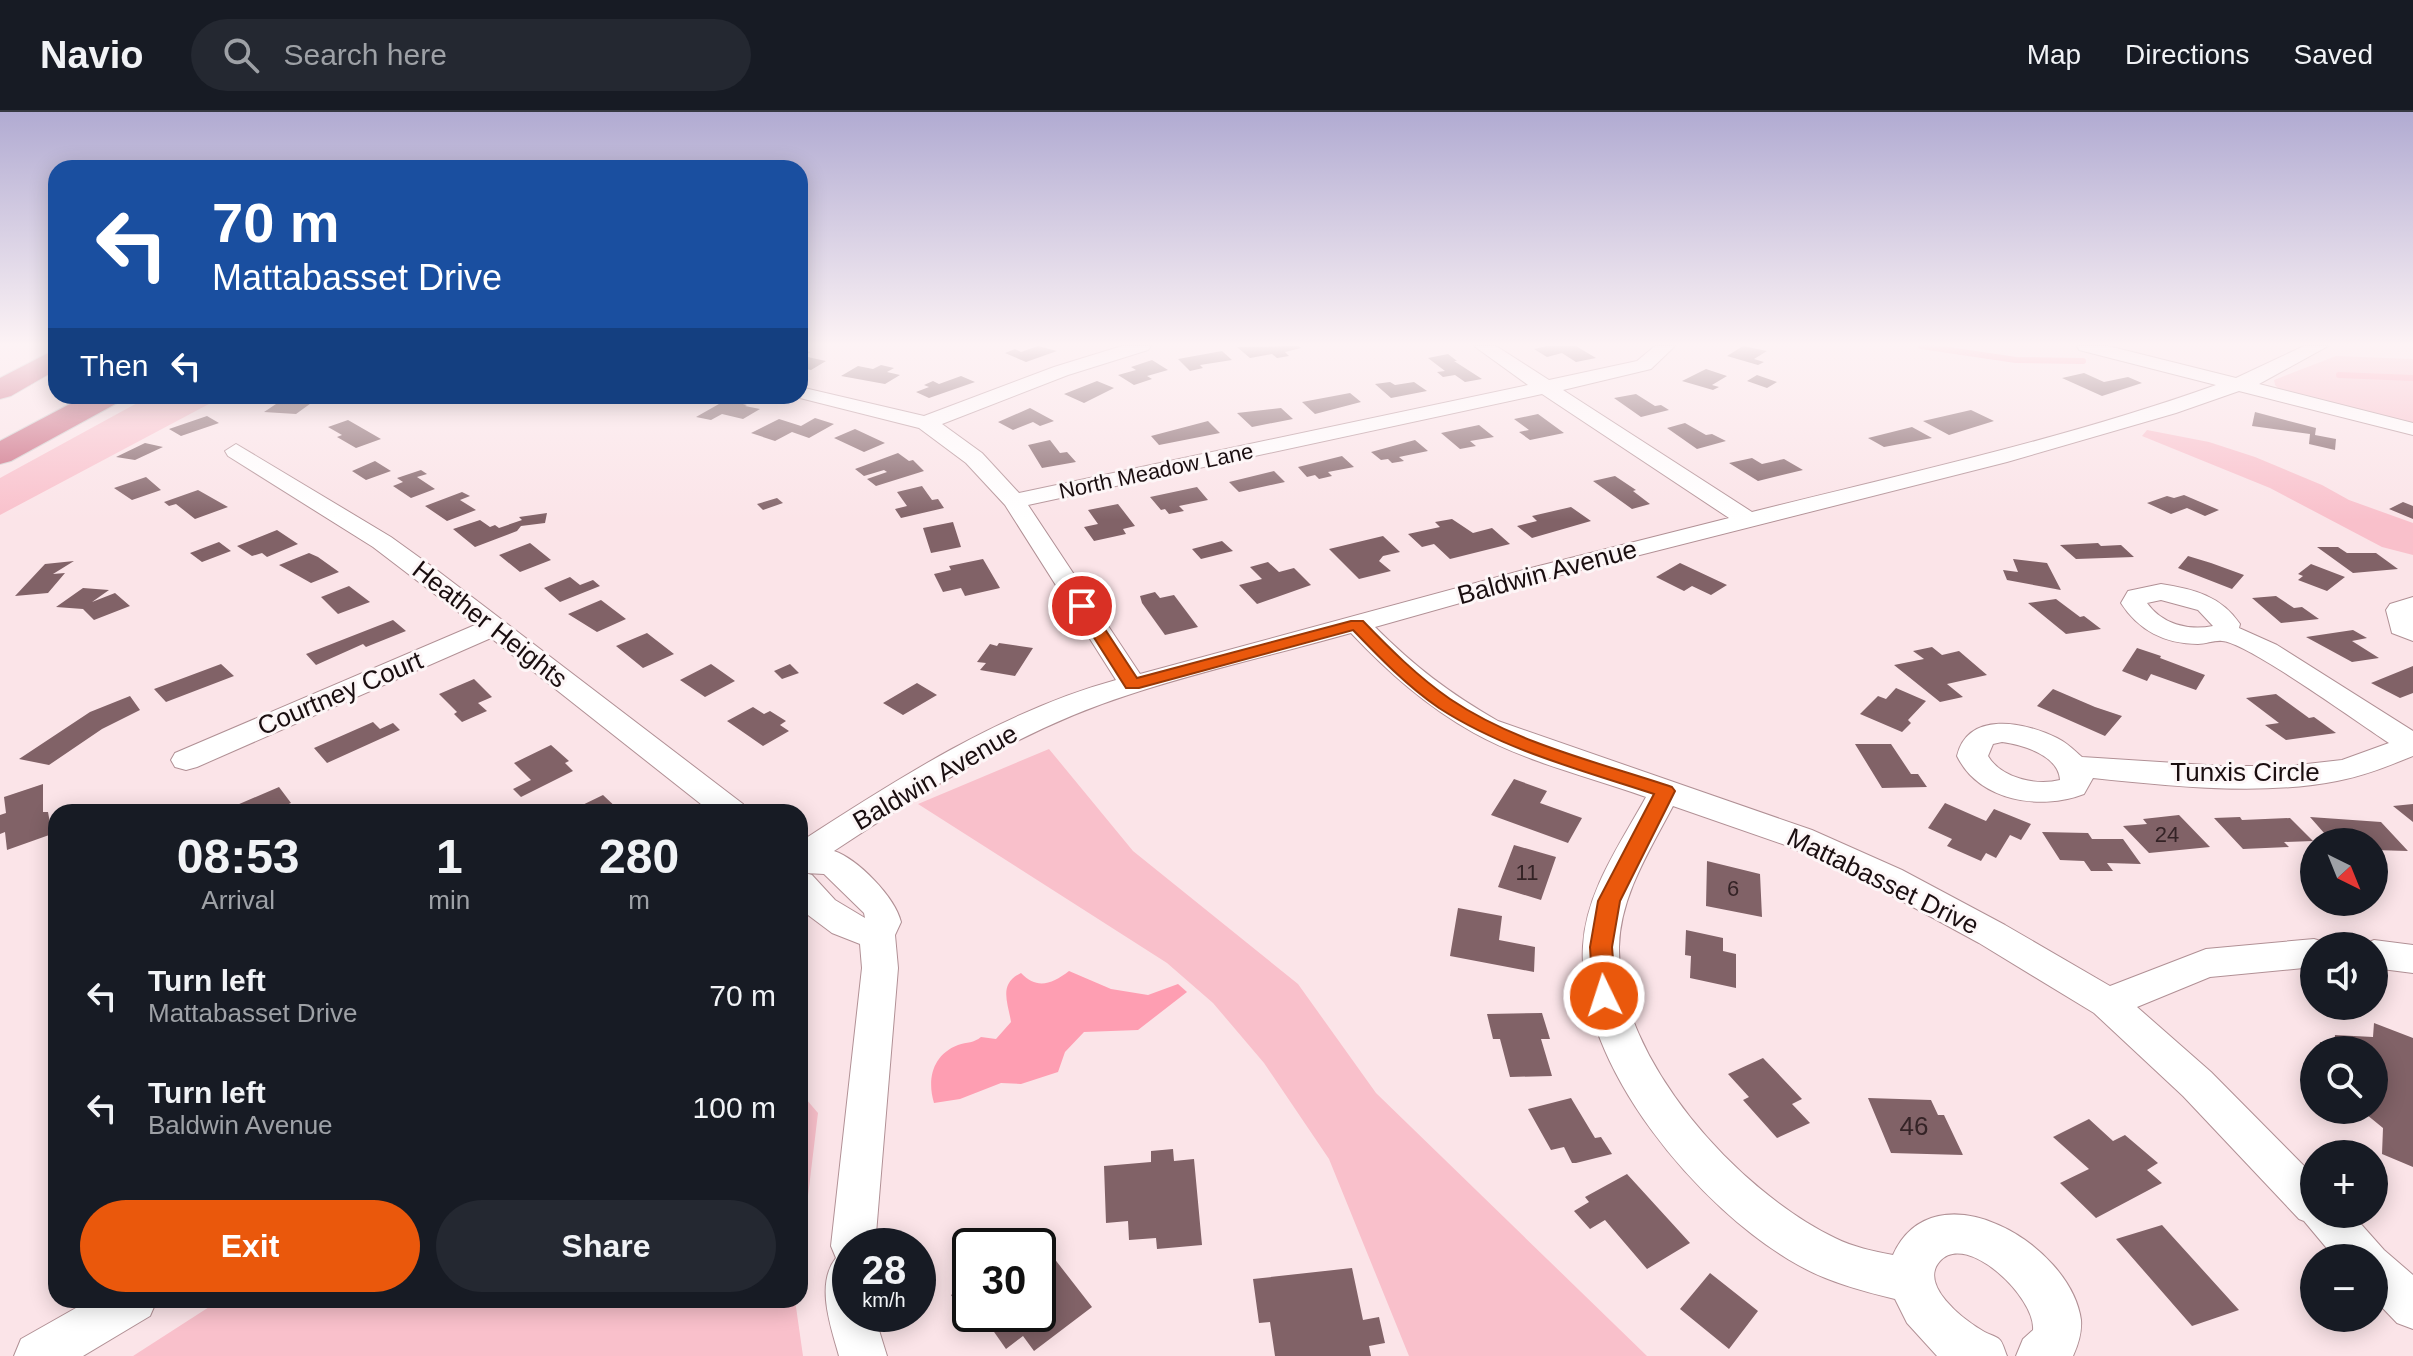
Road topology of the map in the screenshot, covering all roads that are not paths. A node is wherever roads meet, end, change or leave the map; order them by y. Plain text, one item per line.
1 (93, 404) edge
2 (846, 404) edge
3 (975, 404) edge
4 (1467, 404) edge
5 (1573, 404) edge
6 (2183, 404) edge
7 (2310, 404) edge
8 (926, 423) junction
9 (2413, 429) edge
10 (236, 451) dead end
11 (0, 454) edge
12 (1014, 501) junction
13 (1748, 520) junction
14 (2413, 605) edge
15 (1357, 624) junction
16 (494, 627) junction
17 (2224, 631) dead end
18 (2413, 633) edge
19 (1133, 684) junction
20 (2413, 745) edge
21 (186, 760) dead end
22 (2073, 766) dead end
23 (1665, 791) junction
24 (722, 804) edge
25 (808, 854) edge
26 (808, 860) edge
27 (808, 897) edge
28 (877, 935) junction
29 (2300, 954) edge
30 (2388, 956) edge
31 (2413, 959) edge
32 (2107, 1003) junction
33 (2300, 1191) edge
34 (855, 1228) edge
35 (2336, 1228) edge
36 (2352, 1244) edge
37 (1912, 1281) junction
38 (2388, 1281) edge
39 (2413, 1307) edge
40 (120, 1308) edge
41 (856, 1332) edge
42 (38, 1356) edge
43 (863, 1356) edge
44 (1983, 1356) edge
45 (2040, 1356) edge

1 - 11 highway
2 - 8 street
3 - 8 street
4 - 12 street, North Meadow Lane
5 - 13 street
6 - 13 street, Baldwin Avenue
7 - 9 street
8 - 12 street
10 - 16 street, Heather Heights
12 - 19 street
13 - 15 street, Baldwin Avenue
14 - 18 street
15 - 19 street, Baldwin Avenue
15 - 23 street, Mattabasset Drive
16 - 21 street, Courtney Court
16 - 24 street, Heather Heights
17 - 20 street
19 - 25 street, Baldwin Avenue
20 - 22 street, Tunxis Circle
23 - 32 street, Mattabasset Drive
23 - 37 street
26 - 28 street
27 - 28 street
28 - 34 street
29 - 32 street
30 - 31 street
32 - 33 street, Mattabasset Drive
35 - 36 street
37 - 44 street
37 - 45 street
38 - 39 street
40 - 42 street
41 - 43 street

